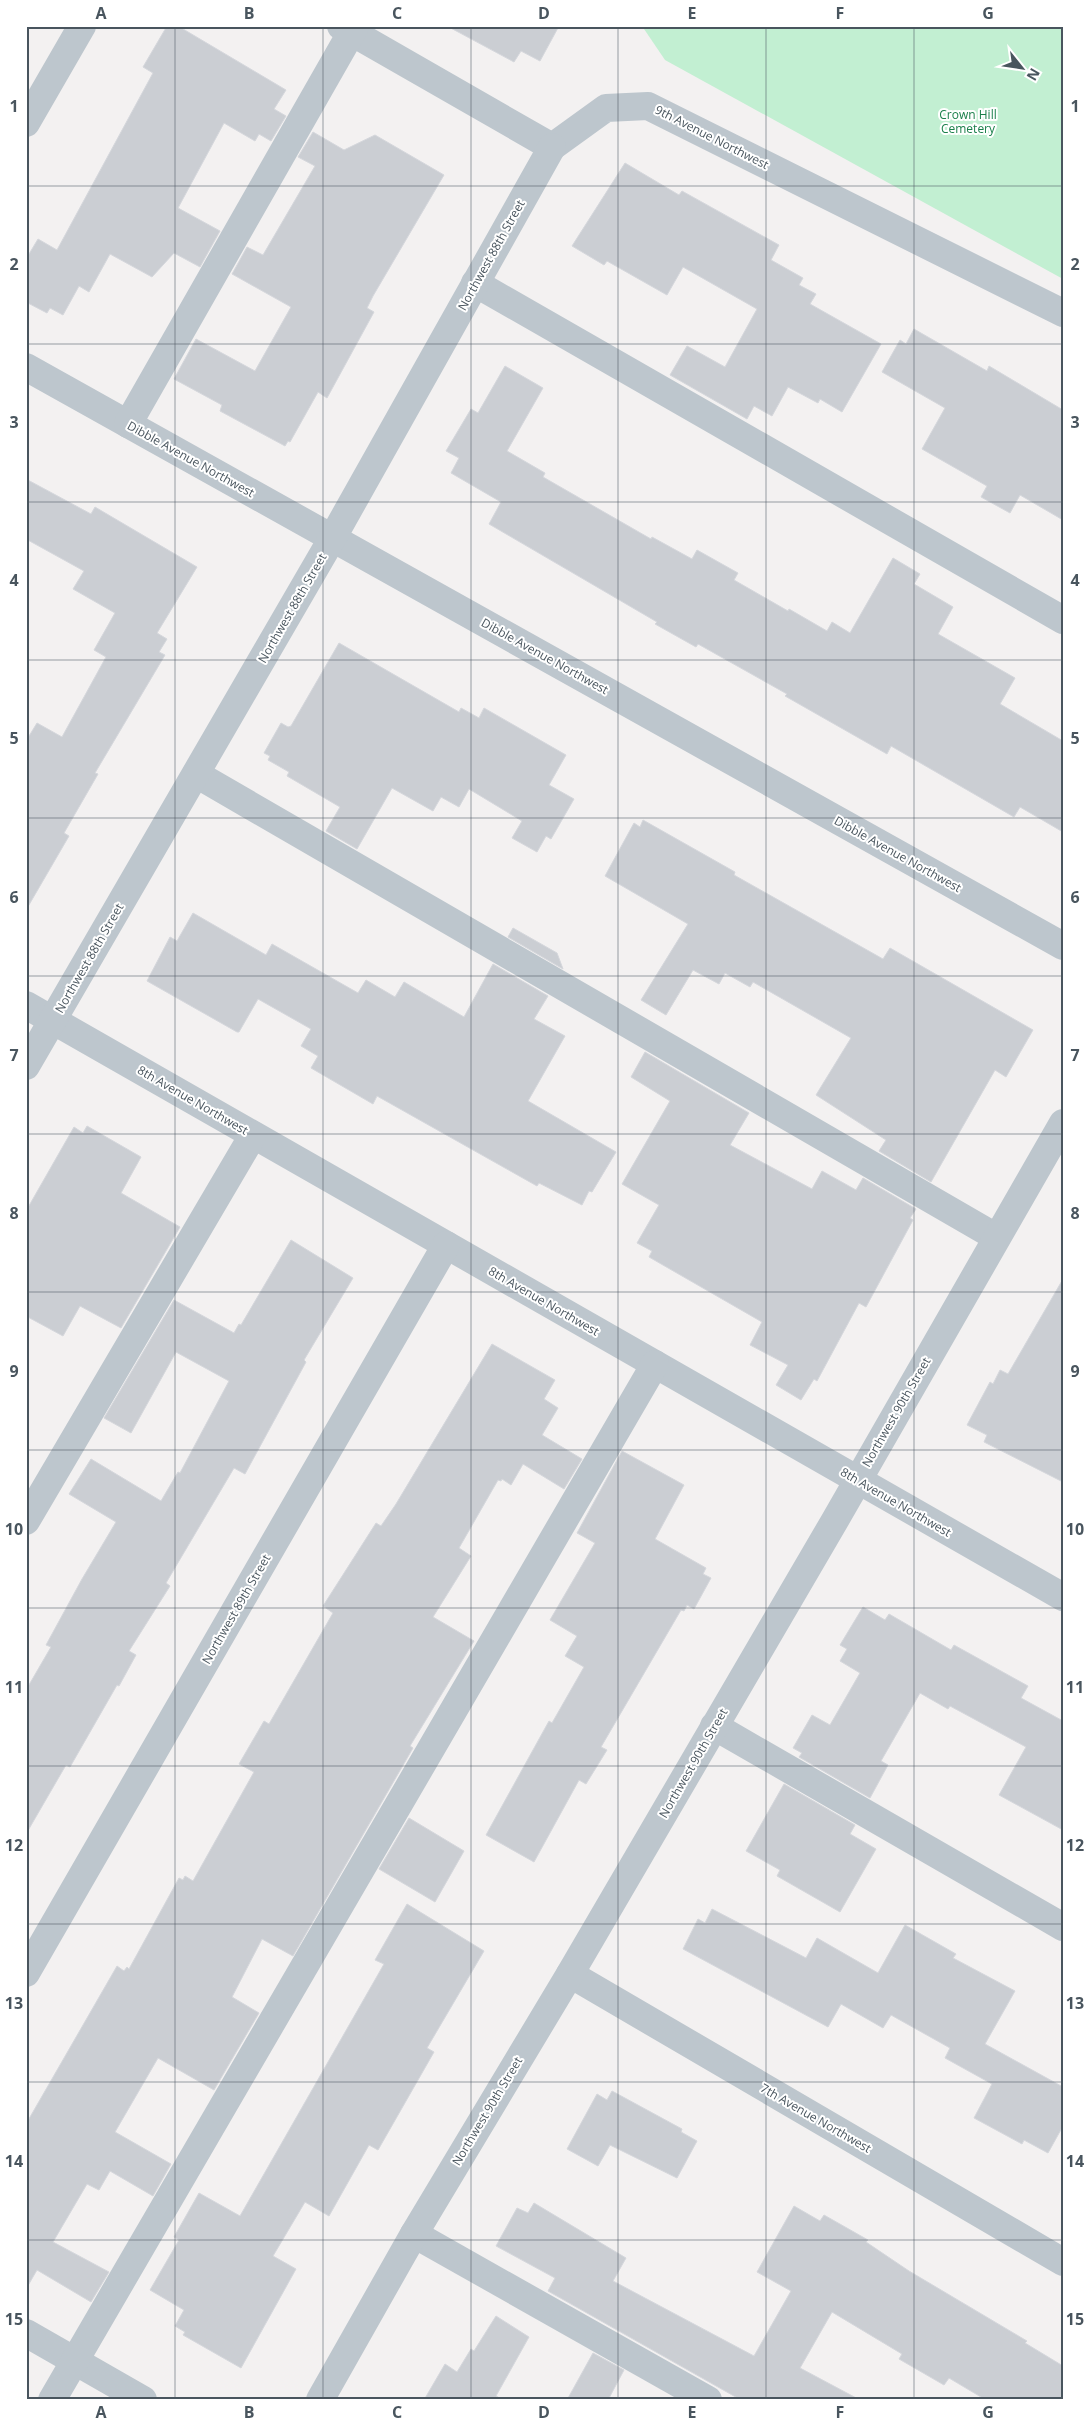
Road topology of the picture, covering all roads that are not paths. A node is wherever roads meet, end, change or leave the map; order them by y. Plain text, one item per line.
1 (82, 26) edge
2 (349, 28) edge
3 (26, 123) edge
4 (552, 147) junction
5 (475, 283) junction
6 (1063, 313) edge
7 (26, 367) edge
8 (128, 424) junction
9 (333, 537) junction
10 (1063, 620) edge
11 (196, 774) junction
12 (1063, 946) edge
13 (26, 1005) edge
14 (53, 1020) junction
15 (26, 1066) edge
16 (1063, 1123) edge
17 (253, 1134) junction
18 (996, 1237) junction
19 (446, 1245) junction
20 (655, 1364) junction
21 (858, 1480) junction
22 (26, 1521) edge
23 (1063, 1597) edge
24 (714, 1726) junction
25 (1063, 1927) edge
26 (26, 1973) edge
27 (570, 1974) junction
28 (414, 2234) junction
29 (1063, 2262) edge
30 (26, 2333) edge
31 (74, 2360) junction
32 (52, 2400) edge
33 (143, 2400) edge
34 (320, 2400) edge
35 (708, 2400) edge

1 - 3 street
2 - 4 street
2 - 8 street
4 - 5 street, Northwest 88th Street
4 - 6 street, 9th Avenue Northwest
5 - 9 street, Northwest 88th Street
5 - 10 street
7 - 8 street, Dibble Avenue Northwest
8 - 9 street, Dibble Avenue Northwest
9 - 11 street, Northwest 88th Street
9 - 12 street, Dibble Avenue Northwest
11 - 14 street, Northwest 88th Street
11 - 18 street
13 - 14 street, 8th Avenue Northwest
14 - 15 street, Northwest 88th Street
14 - 17 street, 8th Avenue Northwest
16 - 18 street, Northwest 90th Street
17 - 19 street, 8th Avenue Northwest
17 - 22 street
18 - 21 street, Northwest 90th Street
19 - 20 street, 8th Avenue Northwest
19 - 26 street, Northwest 89th Street
20 - 21 street, 8th Avenue Northwest
20 - 31 street
21 - 23 street, 8th Avenue Northwest
21 - 24 street, Northwest 90th Street
24 - 25 street
24 - 27 street, Northwest 90th Street
27 - 28 street, Northwest 90th Street
27 - 29 street, 7th Avenue Northwest
28 - 34 street, Northwest 90th Street
28 - 35 street
30 - 31 street
31 - 32 street
31 - 33 street

